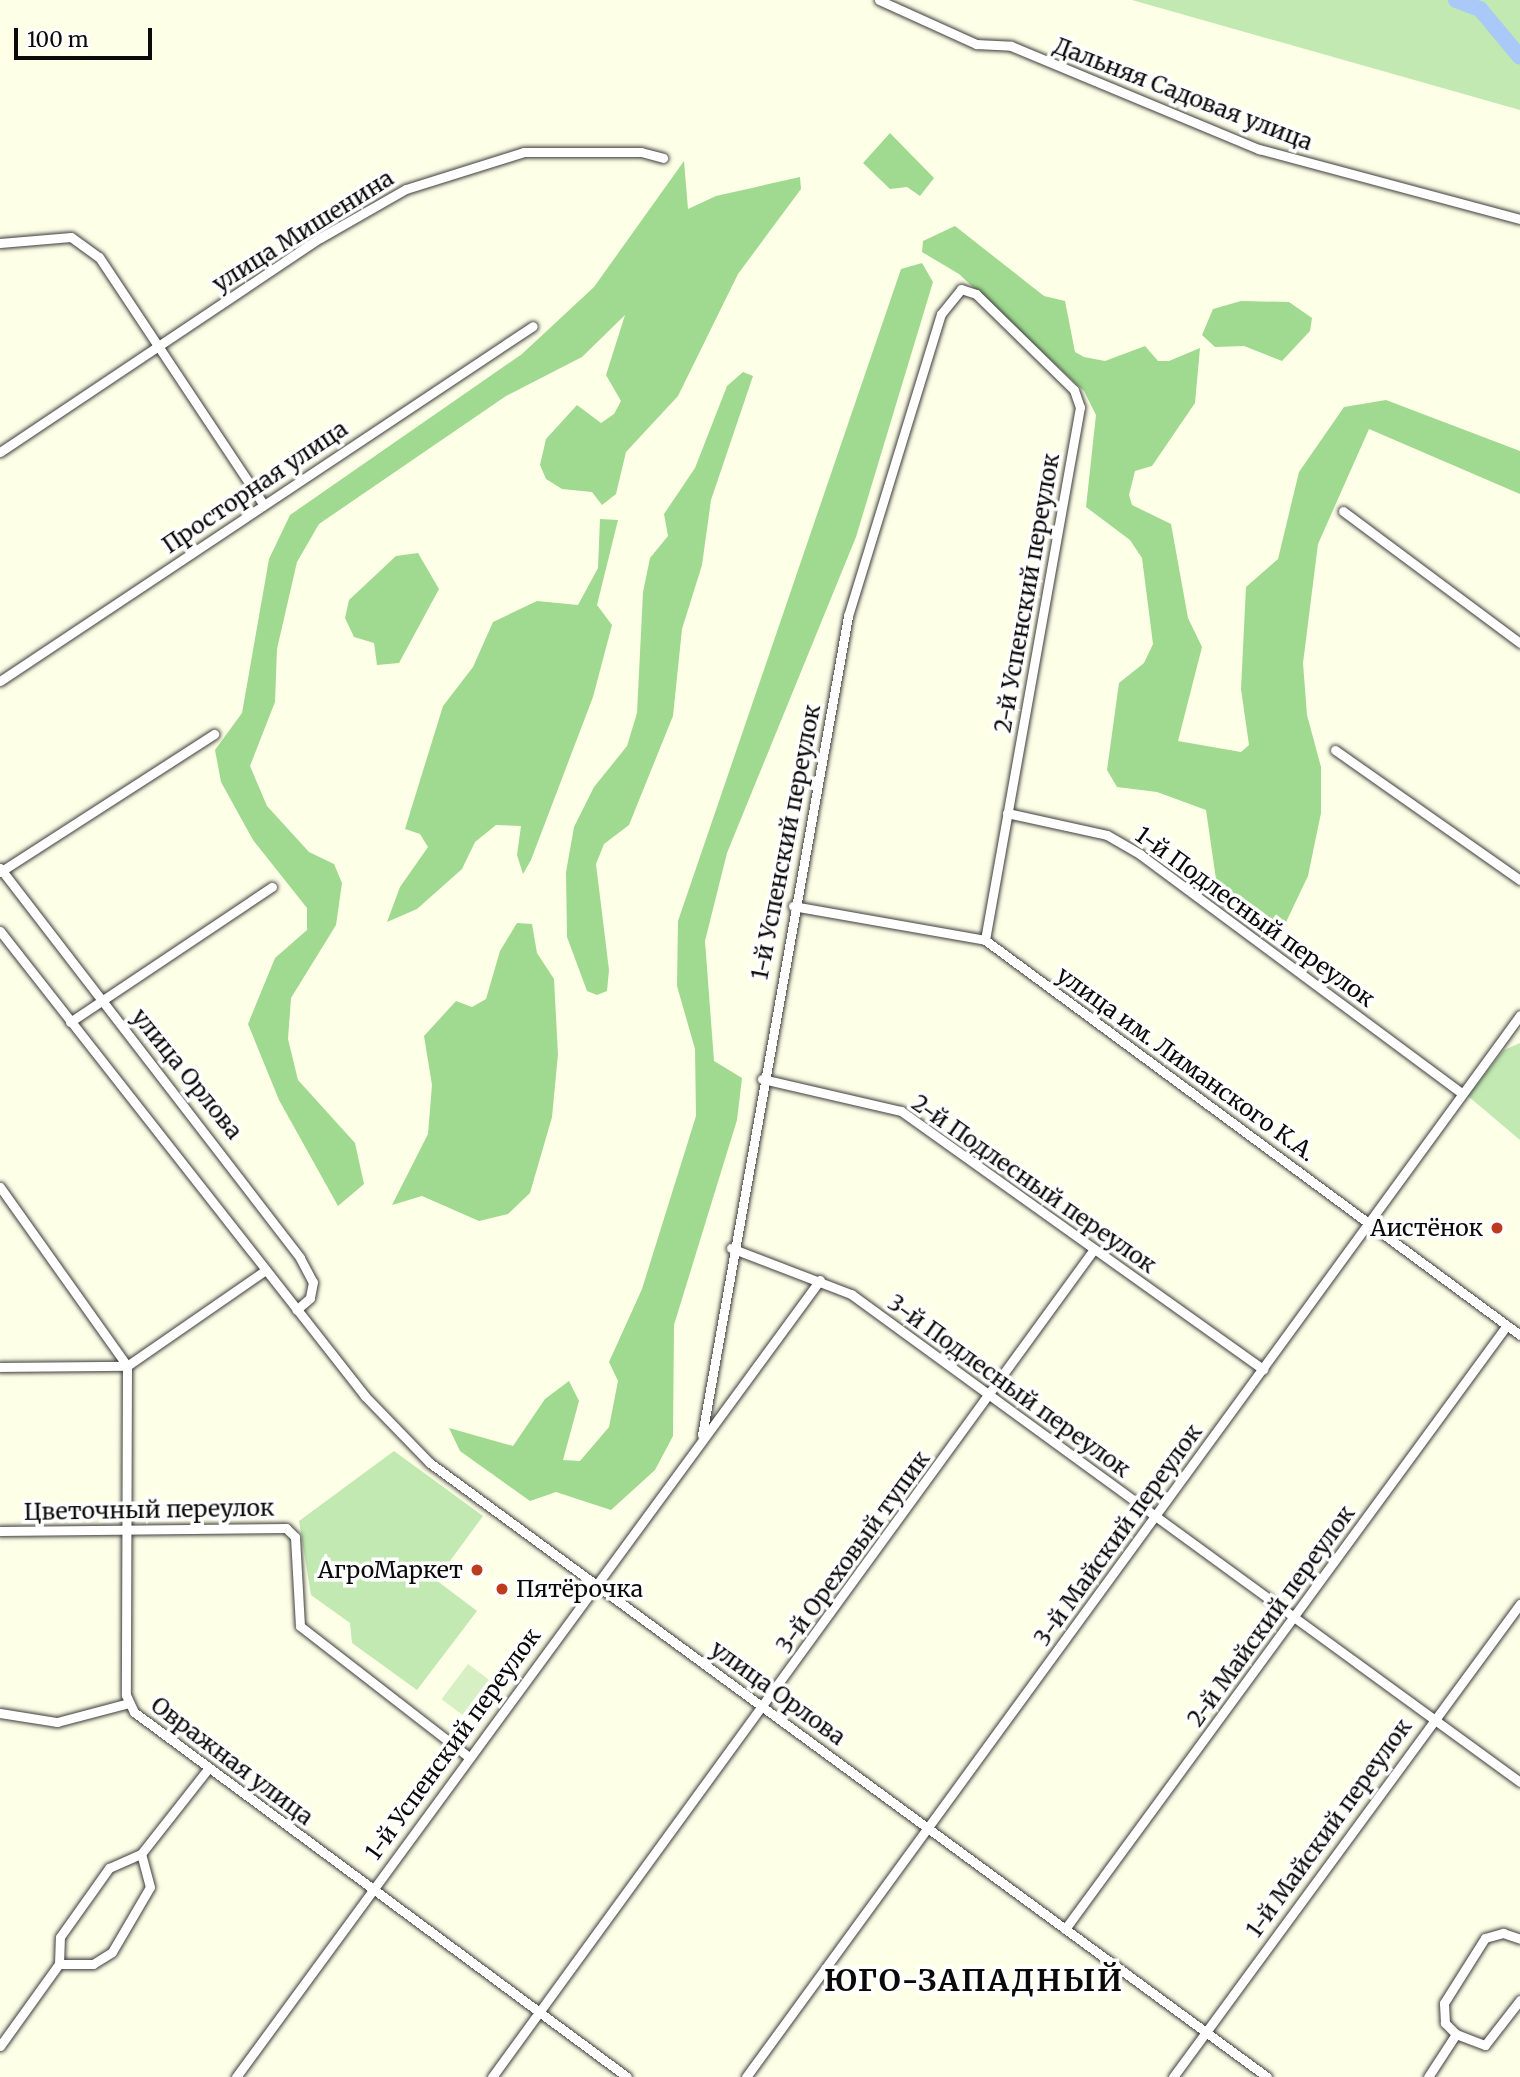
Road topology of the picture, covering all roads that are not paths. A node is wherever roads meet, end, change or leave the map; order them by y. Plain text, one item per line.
1 (879, 0) edge
2 (663, 158) dead end
3 (1520, 219) edge
4 (0, 243) edge
5 (976, 294) joint
6 (533, 326) dead end
7 (161, 346) junction
8 (0, 452) edge
9 (263, 504) junction
10 (1343, 511) dead end
11 (1520, 643) edge
12 (0, 681) edge
13 (214, 734) dead end
14 (1335, 750) dead end
15 (1007, 813) junction
16 (1, 870) edge
17 (1520, 880) edge
18 (272, 887) dead end
19 (793, 906) junction
20 (0, 931) edge
21 (985, 940) junction
22 (102, 999) junction
23 (1520, 1015) edge
24 (70, 1022) junction
25 (762, 1079) junction
26 (1462, 1093) junction
27 (0, 1188) edge
28 (1370, 1223) junction
29 (731, 1248) junction
30 (1094, 1249) junction
31 (264, 1271) junction
32 (820, 1280) junction
33 (296, 1310) junction
34 (1507, 1325) junction
35 (1520, 1335) edge
36 (127, 1366) junction
37 (0, 1367) edge
38 (1263, 1369) junction
39 (990, 1397) junction
40 (702, 1435) junction
41 (1155, 1517) junction
42 (127, 1530) junction
43 (0, 1531) edge
44 (594, 1584) junction
45 (1520, 1604) edge
46 (1295, 1616) junction
47 (129, 1703) junction
48 (764, 1706) junction
49 (0, 1713) edge
50 (1433, 1720) junction
51 (469, 1757) junction
52 (208, 1769) junction
53 (1520, 1782) edge
54 (929, 1829) junction
55 (141, 1854) junction
56 (371, 1889) junction
57 (1065, 1929) junction
58 (1520, 1939) edge
59 (59, 1964) junction
60 (1520, 2000) edge
61 (540, 2012) junction
62 (1206, 2033) junction
63 (1456, 2035) junction
64 (0, 2046) edge
65 (236, 2077) edge
66 (492, 2077) edge
67 (627, 2077) edge
68 (746, 2077) edge
69 (1173, 2077) edge
70 (1267, 2077) edge
71 (1428, 2077) edge

1 - 3 street, Дальняя Садовая улица
2 - 7 street, улица Мишенина
4 - 7 street
5 - 15 street, 2-й Успенский переулок
5 - 19 street, 1-й Успенский переулок
6 - 9 street, Просторная улица
7 - 8 street, улица Мишенина
7 - 9 street
9 - 12 street, Просторная улица
10 - 11 street
13 - 16 street
14 - 17 street
15 - 21 street, 2-й Успенский переулок
15 - 26 street, 1-й Подлесный переулок
16 - 22 street, улица Орлова
18 - 22 street
19 - 21 street, улица им. Лиманского К.А.
19 - 25 street, 1-й Успенский переулок
20 - 24 street, улица Орлова
21 - 28 street, улица им. Лиманского К.А.
22 - 24 street
22 - 33 street, улица Орлова
23 - 26 street, 3-й Майский переулок
24 - 31 street, улица Орлова
25 - 29 street, 1-й Успенский переулок
25 - 30 street, 2-й Подлесный переулок
26 - 28 street, 3-й Майский переулок
27 - 36 street
28 - 34 street, улица им. Лиманского К.А.
28 - 38 street, 3-й Майский переулок
29 - 32 street, 3-й Подлесный переулок
29 - 40 street, 1-й Успенский переулок
30 - 38 street, 2-й Подлесный переулок
30 - 39 street, 3-й Ореховый тупик
31 - 33 street, улица Орлова
31 - 36 street
32 - 39 street, 3-й Подлесный переулок
32 - 40 street, 1-й Успенский переулок
33 - 44 street, улица Орлова
34 - 35 street, улица им. Лиманского К.А.
34 - 46 street, 2-й Майский переулок
36 - 37 street
36 - 42 street, Овражная улица
38 - 41 street, 3-й Майский переулок
39 - 41 street, 3-й Подлесный переулок
39 - 48 street, 3-й Ореховый тупик
40 - 44 street, 1-й Успенский переулок
41 - 46 street, 3-й Подлесный переулок
41 - 54 street, 3-й Майский переулок
42 - 43 street, Цветочный переулок
42 - 47 street, Овражная улица
42 - 51 street, Цветочный переулок
44 - 48 street, улица Орлова
44 - 51 street, 1-й Успенский переулок
45 - 50 street, 1-й Майский переулок
46 - 50 street, 3-й Подлесный переулок
46 - 57 street, 2-й Майский переулок
47 - 49 street
47 - 52 street, Овражная улица
48 - 54 street, улица Орлова
48 - 61 street, 3-й Ореховый тупик
50 - 53 street, 3-й Подлесный переулок
50 - 62 street, 1-й Майский переулок
51 - 56 street, 1-й Успенский переулок
52 - 55 street
52 - 56 street, Овражная улица
54 - 57 street, улица Орлова
54 - 68 street, 3-й Майский переулок
55 - 59 street
55 - 59 street
56 - 61 street, Овражная улица
56 - 65 street, 1-й Успенский переулок
57 - 62 street, улица Орлова
58 - 63 street
59 - 64 street
60 - 63 street
61 - 66 street, 3-й Ореховый тупик
61 - 67 street, Овражная улица
62 - 69 street, 1-й Майский переулок
62 - 70 street, улица Орлова
63 - 71 street

